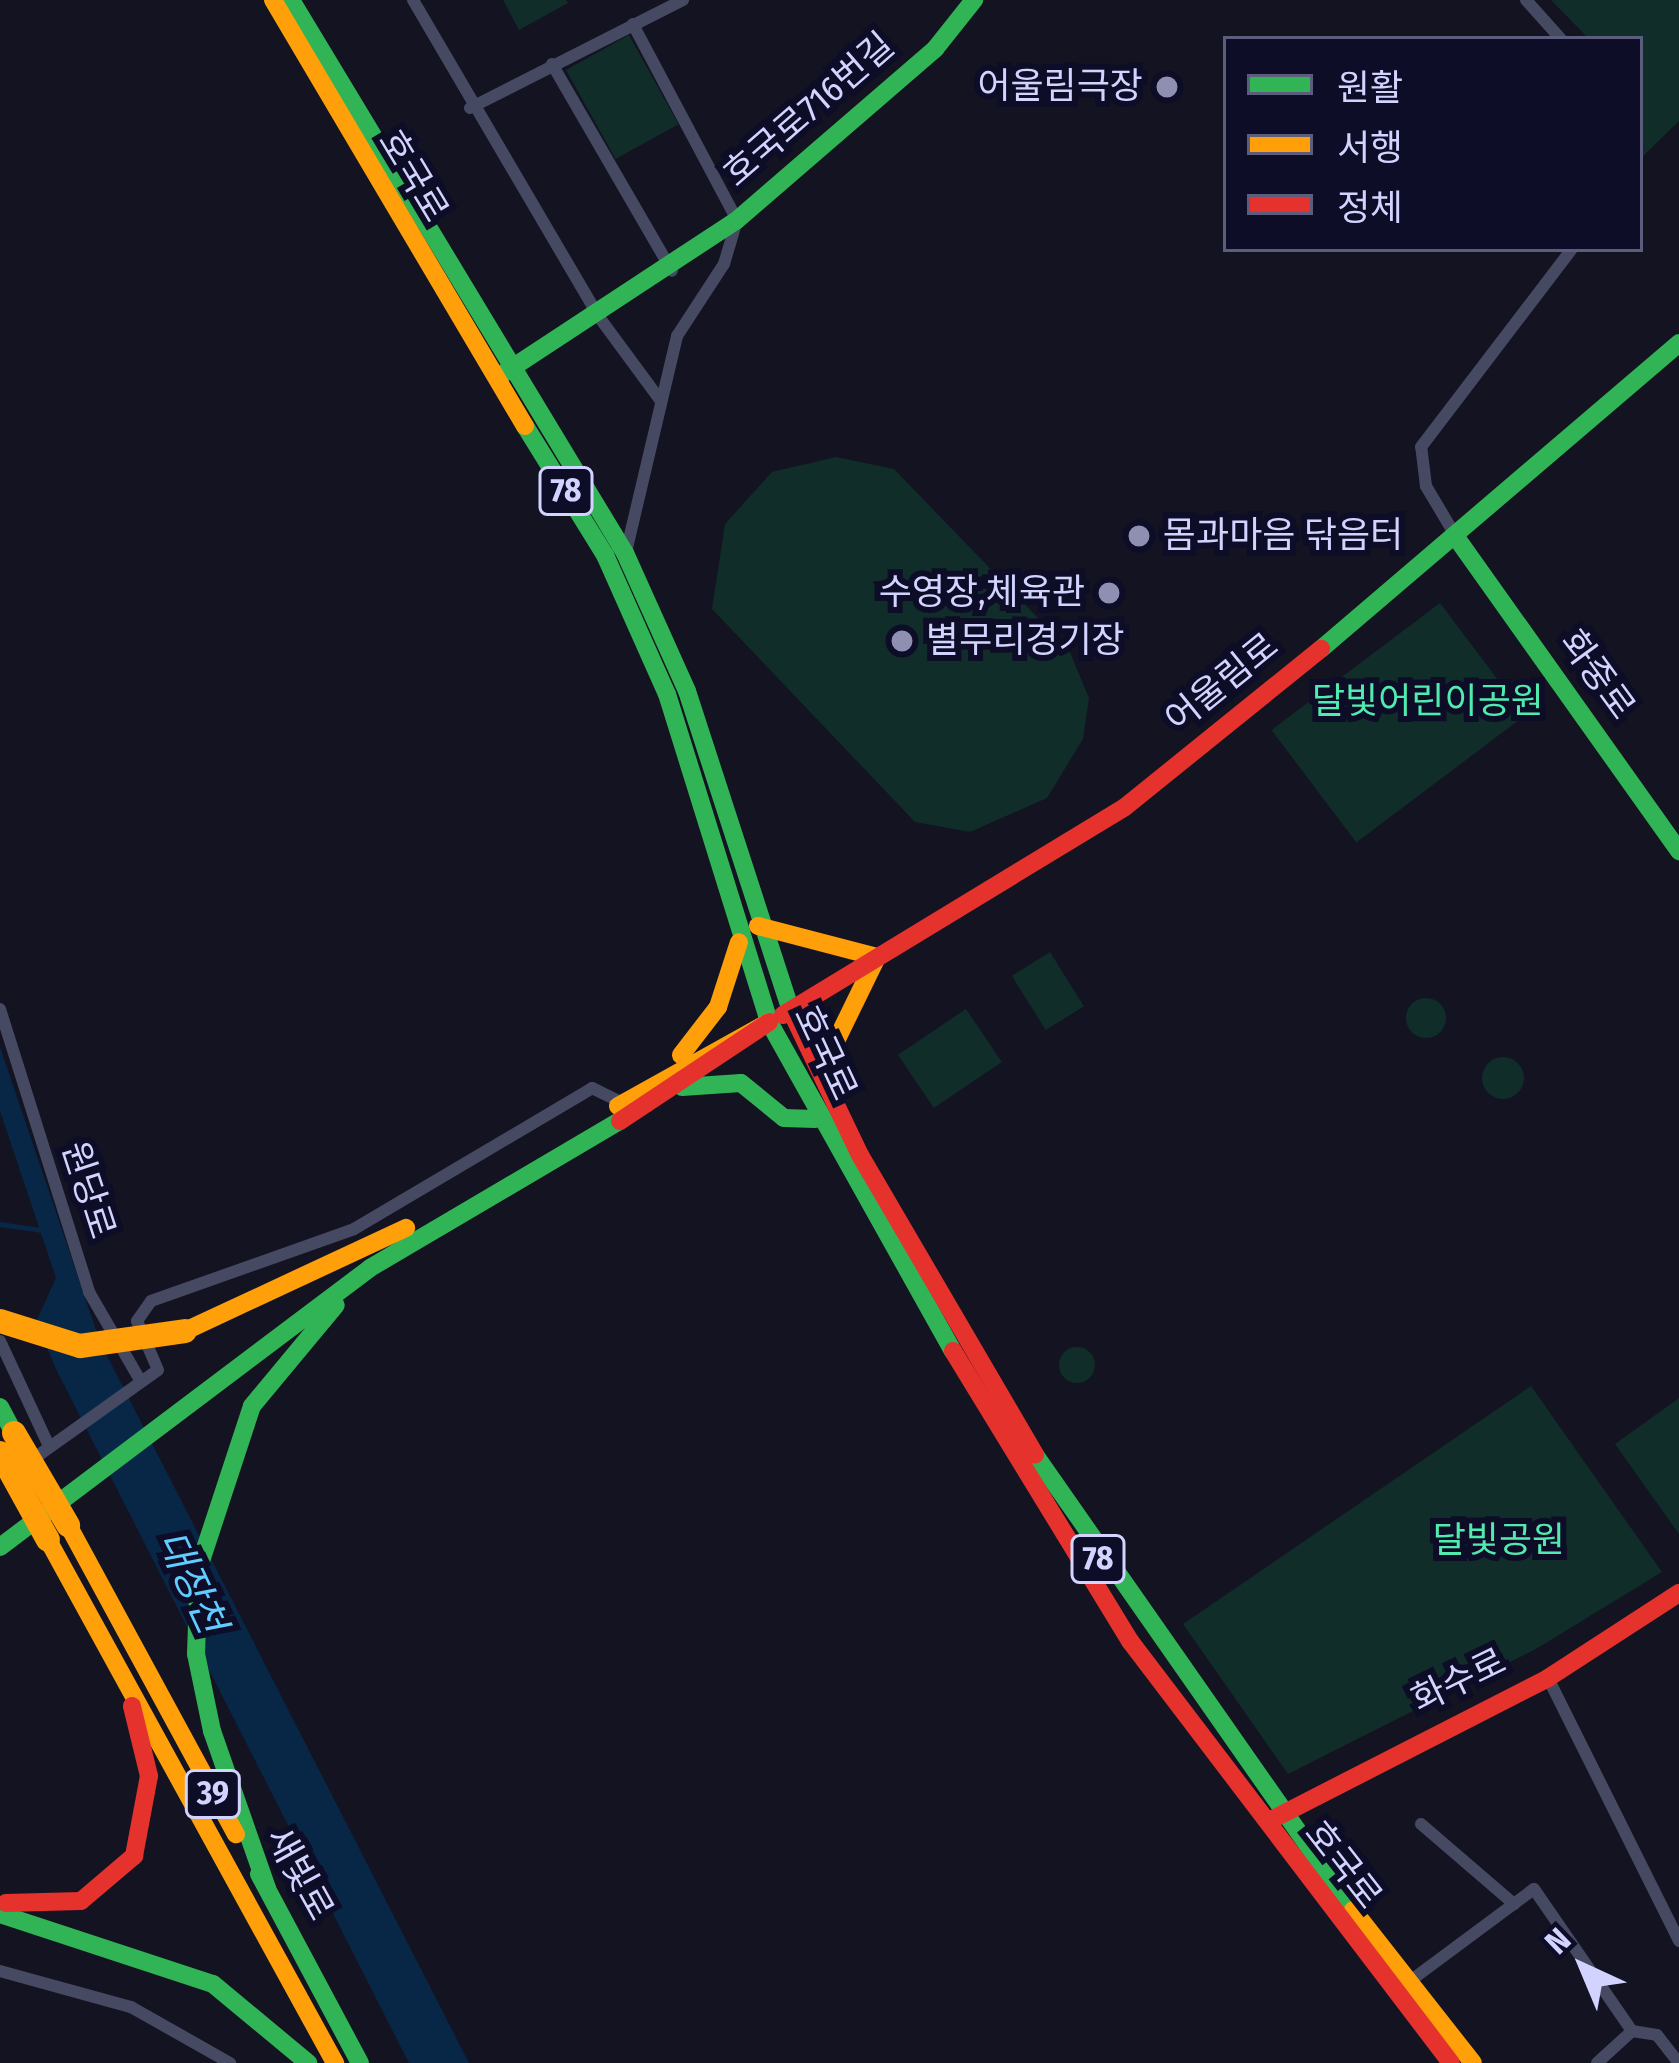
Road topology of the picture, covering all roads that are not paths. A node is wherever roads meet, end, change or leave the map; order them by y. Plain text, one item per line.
1 (273, 0) edge
2 (291, 0) edge
3 (413, 0) edge
4 (683, 0) edge
5 (974, 0) edge
6 (1526, 0) edge
7 (633, 25) junction
8 (1559, 36) edge
9 (552, 64) junction
10 (470, 107) junction
11 (737, 220) junction
12 (1570, 252) edge
13 (672, 271) junction
14 (598, 317) junction
15 (1679, 344) edge
16 (506, 372) junction
17 (661, 401) junction
18 (1457, 540) junction
19 (626, 553) junction
20 (1679, 851) edge
21 (748, 934) junction
22 (877, 957) junction
23 (0, 1010) edge
24 (779, 1017) junction
25 (676, 1077) junction
26 (622, 1103) junction
27 (824, 1109) junction
28 (440, 1208) junction
29 (370, 1268) junction
30 (0, 1321) edge
31 (0, 1340) edge
32 (202, 1381) junction
33 (136, 1382) junction
34 (0, 1407) edge
35 (7, 1443) edge
36 (49, 1446) junction
37 (0, 1485) edge
38 (64, 1491) junction
39 (58, 1532) junction
40 (0, 1533) edge
41 (0, 1547) edge
42 (1679, 1593) edge
43 (124, 1675) junction
44 (1548, 1678) junction
45 (1272, 1819) junction
46 (1420, 1824) dead end
47 (268, 1888) junction
48 (0, 1902) edge
49 (1514, 1904) junction
50 (0, 1914) edge
51 (1679, 1941) edge
52 (0, 1971) edge
53 (1410, 1981) junction
54 (1631, 2031) junction
55 (230, 2063) edge
56 (308, 2063) edge
57 (335, 2063) edge
58 (359, 2063) edge
59 (1451, 2063) edge
60 (1473, 2063) edge
61 (1597, 2063) edge
62 (1679, 2063) edge

1 - 16 main road, 호국로 / 78
2 - 16 main road, 호국로 / 78
3 - 10 street
4 - 7 street
5 - 11 main road, 호국로716번길
6 - 8 street
7 - 9 street
7 - 11 street, 호국로716번길
9 - 10 street
9 - 13 street
10 - 14 street
11 - 13 main road, 호국로716번길
11 - 17 street
12 - 18 street
13 - 14 main road, 호국로716번길
14 - 16 main road, 호국로716번길
14 - 17 street
15 - 18 main road, 어울림로
16 - 19 main road, 호국로 / 78
16 - 21 main road, 호국로 / 78
17 - 19 street
18 - 20 main road, 화중로
18 - 22 main road, 어울림로
19 - 21 main road, 호국로 / 78
21 - 22 main road
21 - 24 main road, 호국로 / 78
21 - 25 main road
22 - 24 main road, 어울림로
22 - 27 main road
23 - 33 street, 원당로
24 - 25 main road, 어울림로
24 - 27 main road, 호국로 / 78
25 - 26 main road
25 - 27 main road
25 - 29 main road
26 - 28 main road
26 - 33 street
27 - 45 main road, 호국로 / 78
28 - 30 main road, bridge
28 - 32 main road
29 - 32 main road
29 - 47 main road
31 - 36 street
32 - 38 main road
33 - 36 street
34 - 35 main road, 새빛로 / 39
35 - 39 main road, 새빛로 / 39, bridge
36 - 37 street
38 - 40 main road
38 - 41 main road
39 - 43 main road, 새빛로 / 39
39 - 47 main road, 새빛로 / 39
42 - 44 main road, 화수로
43 - 48 main road
43 - 57 main road, 새빛로 / 39
44 - 45 main road, 화수로
44 - 51 street
45 - 53 main road, 호국로 / 78
45 - 59 main road, 호국로 / 78
46 - 49 street
47 - 58 main road, 새빛로 / 39
49 - 53 street
49 - 54 street
50 - 56 main road
52 - 55 street
53 - 60 main road, 호국로 / 78
54 - 61 street
54 - 62 street

